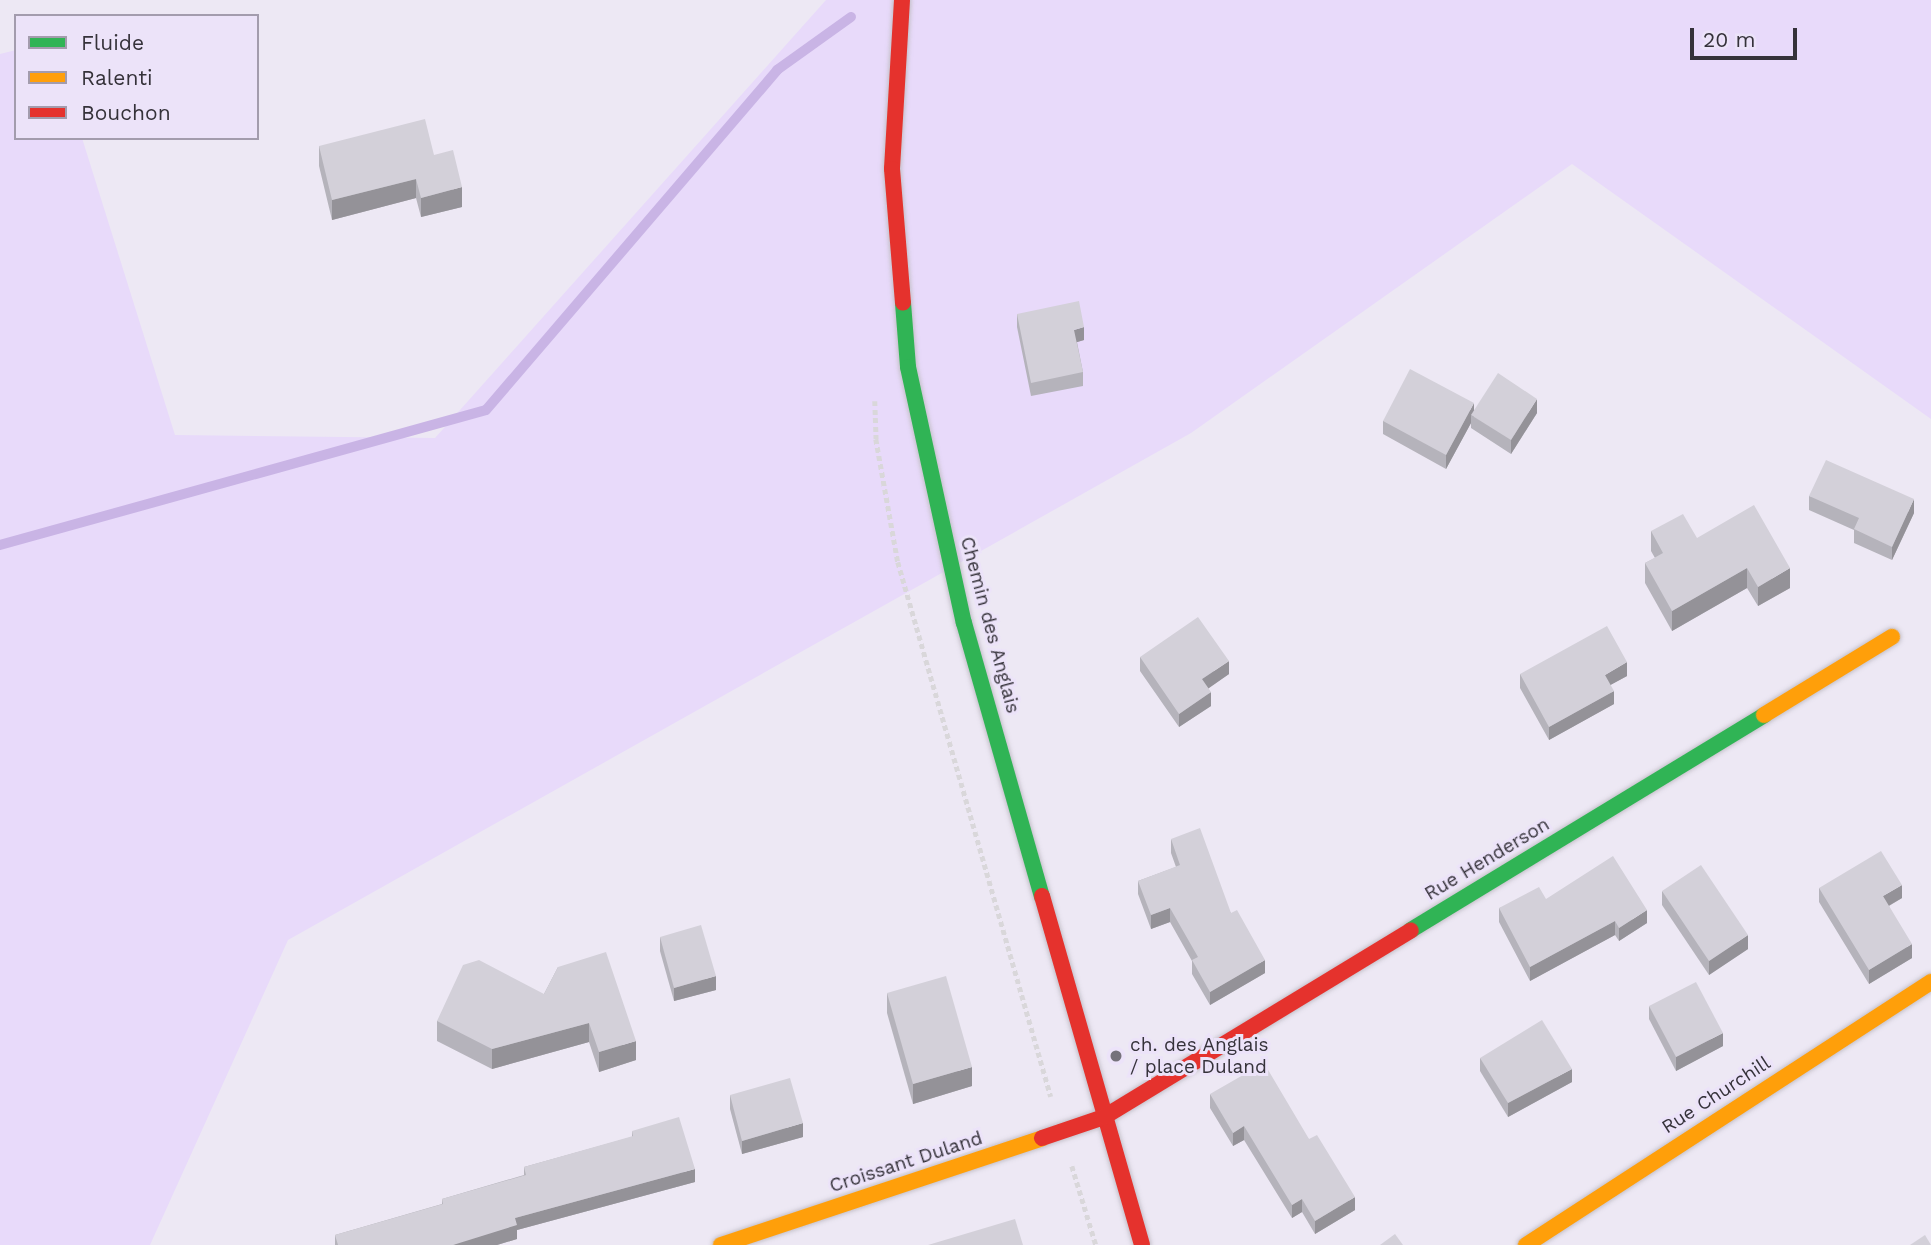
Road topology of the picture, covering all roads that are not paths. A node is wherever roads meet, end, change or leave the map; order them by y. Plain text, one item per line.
1 (902, 0) edge
2 (1892, 637) dead end
3 (1931, 982) edge
4 (1104, 1117) junction
5 (720, 1245) edge
6 (1142, 1245) edge
7 (1526, 1245) edge

1 - 4 street, Chemin des Anglais
2 - 4 street, Rue Henderson
3 - 7 street, Rue Churchill
4 - 5 street, Croissant Duland
4 - 6 street, Chemin des Anglais

